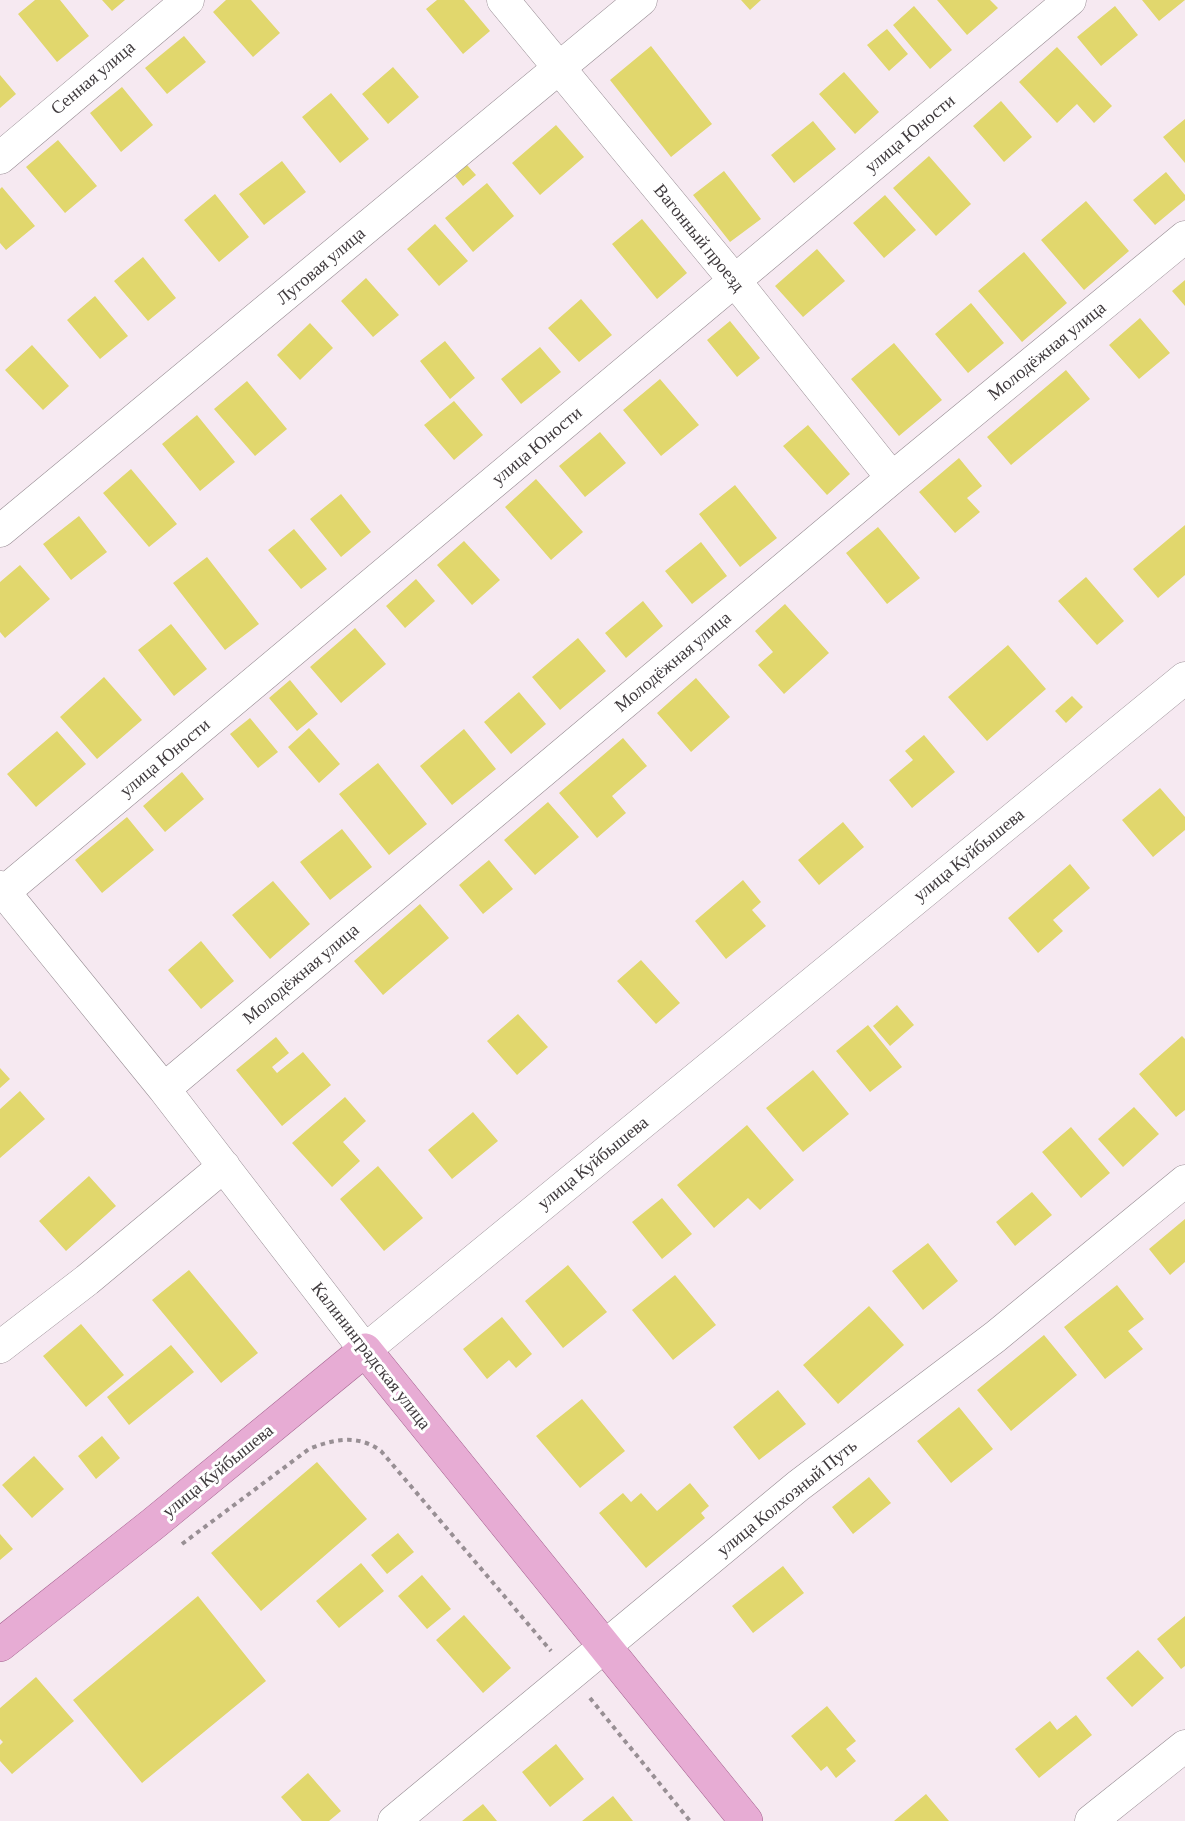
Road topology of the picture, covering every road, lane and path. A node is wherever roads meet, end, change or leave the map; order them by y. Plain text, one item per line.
1 (188, 0) edge
2 (503, 0) edge
3 (641, 0) edge
4 (1070, 0) edge
5 (560, 68) junction
6 (0, 158) edge
7 (1185, 237) edge
8 (735, 281) junction
9 (892, 478) junction
10 (0, 531) edge
11 (1185, 678) edge
12 (2, 889) edge
13 (164, 1089) junction
14 (224, 1166) junction
15 (1185, 1181) edge
16 (0, 1347) edge
17 (365, 1350) junction
18 (177, 1548) dead end
19 (0, 1645) edge
20 (606, 1646) junction
21 (572, 1675) junction
22 (1185, 1746) edge
23 (394, 1821) edge
24 (690, 1821) edge
25 (746, 1821) edge
26 (1091, 1821) edge

1 - 6 street, Сенная улица
2 - 5 street, Вагонный проезд
3 - 5 street, Луговая улица
4 - 8 street, улица Юности
5 - 8 street, Вагонный проезд
5 - 10 street, Луговая улица
7 - 9 street, Молодёжная улица
8 - 9 street, Вагонный проезд
8 - 12 street, улица Юности
9 - 13 street, Молодёжная улица
11 - 17 street, улица Куйбышева
12 - 13 street, Калининградская улица
13 - 14 street, Калининградская улица
14 - 16 street
14 - 17 street, Калининградская улица
15 - 20 street, улица Колхозный Путь
17 - 19 main road, улица Куйбышева
17 - 20 main road, Калининградская улица
18 - 21 path
20 - 21 street, улица Колхозный Путь
20 - 25 main road, Калининградская улица
21 - 23 street, улица Колхозный Путь
21 - 24 path
22 - 26 street

